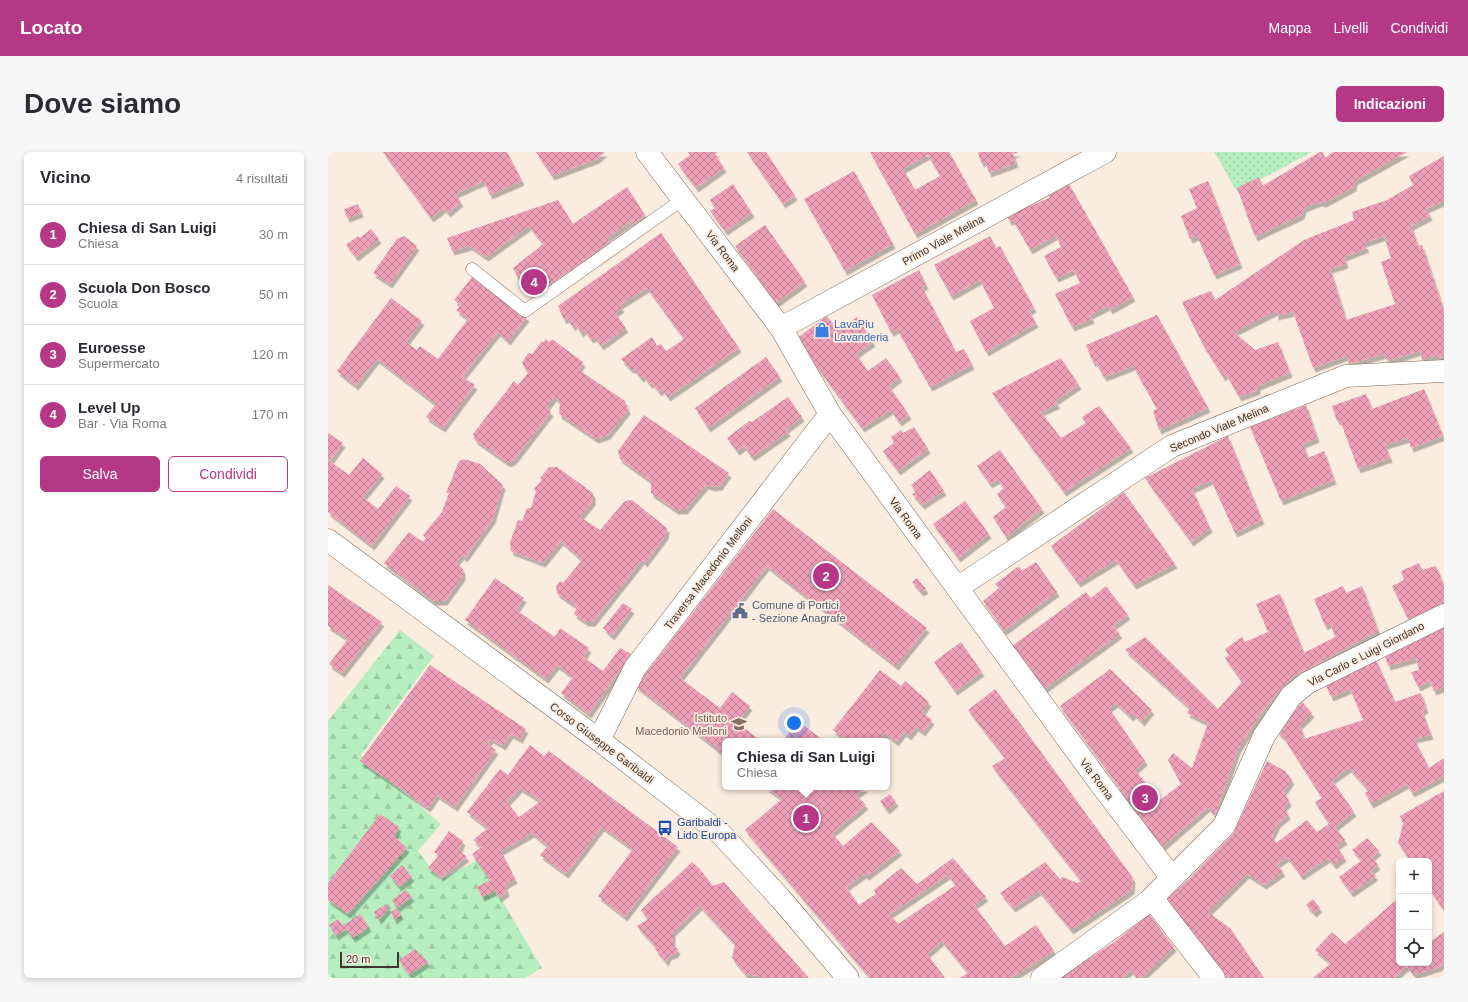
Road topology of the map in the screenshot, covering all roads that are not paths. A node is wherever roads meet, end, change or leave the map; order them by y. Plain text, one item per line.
1 (647, 152) edge
2 (1105, 152) edge
3 (683, 199) junction
4 (472, 268) dead end
5 (781, 328) junction
6 (1444, 372) edge
7 (830, 414) junction
8 (328, 540) edge
9 (958, 588) junction
10 (1444, 615) edge
11 (599, 740) junction
12 (1172, 878) junction
13 (1152, 898) junction
14 (848, 978) edge
15 (1042, 978) edge
16 (1214, 978) edge

1 - 3 street, Via Roma
2 - 5 street, Primo Viale Melina
3 - 4 lane
3 - 5 street, Via Roma
5 - 7 street, Via Roma
6 - 9 street, Secondo Viale Melina
7 - 9 street, Via Roma
7 - 11 street, Traversa Macedonio Melloni
8 - 11 street, Corso Giuseppe Garibaldi
9 - 12 street, Via Roma
10 - 12 street, Via Carlo e Luigi Giordano
11 - 14 street, Corso Giuseppe Garibaldi
12 - 13 street, Via Carlo e Luigi Giordano
13 - 15 street, Via Carlo e Luigi Giordano
13 - 16 street

